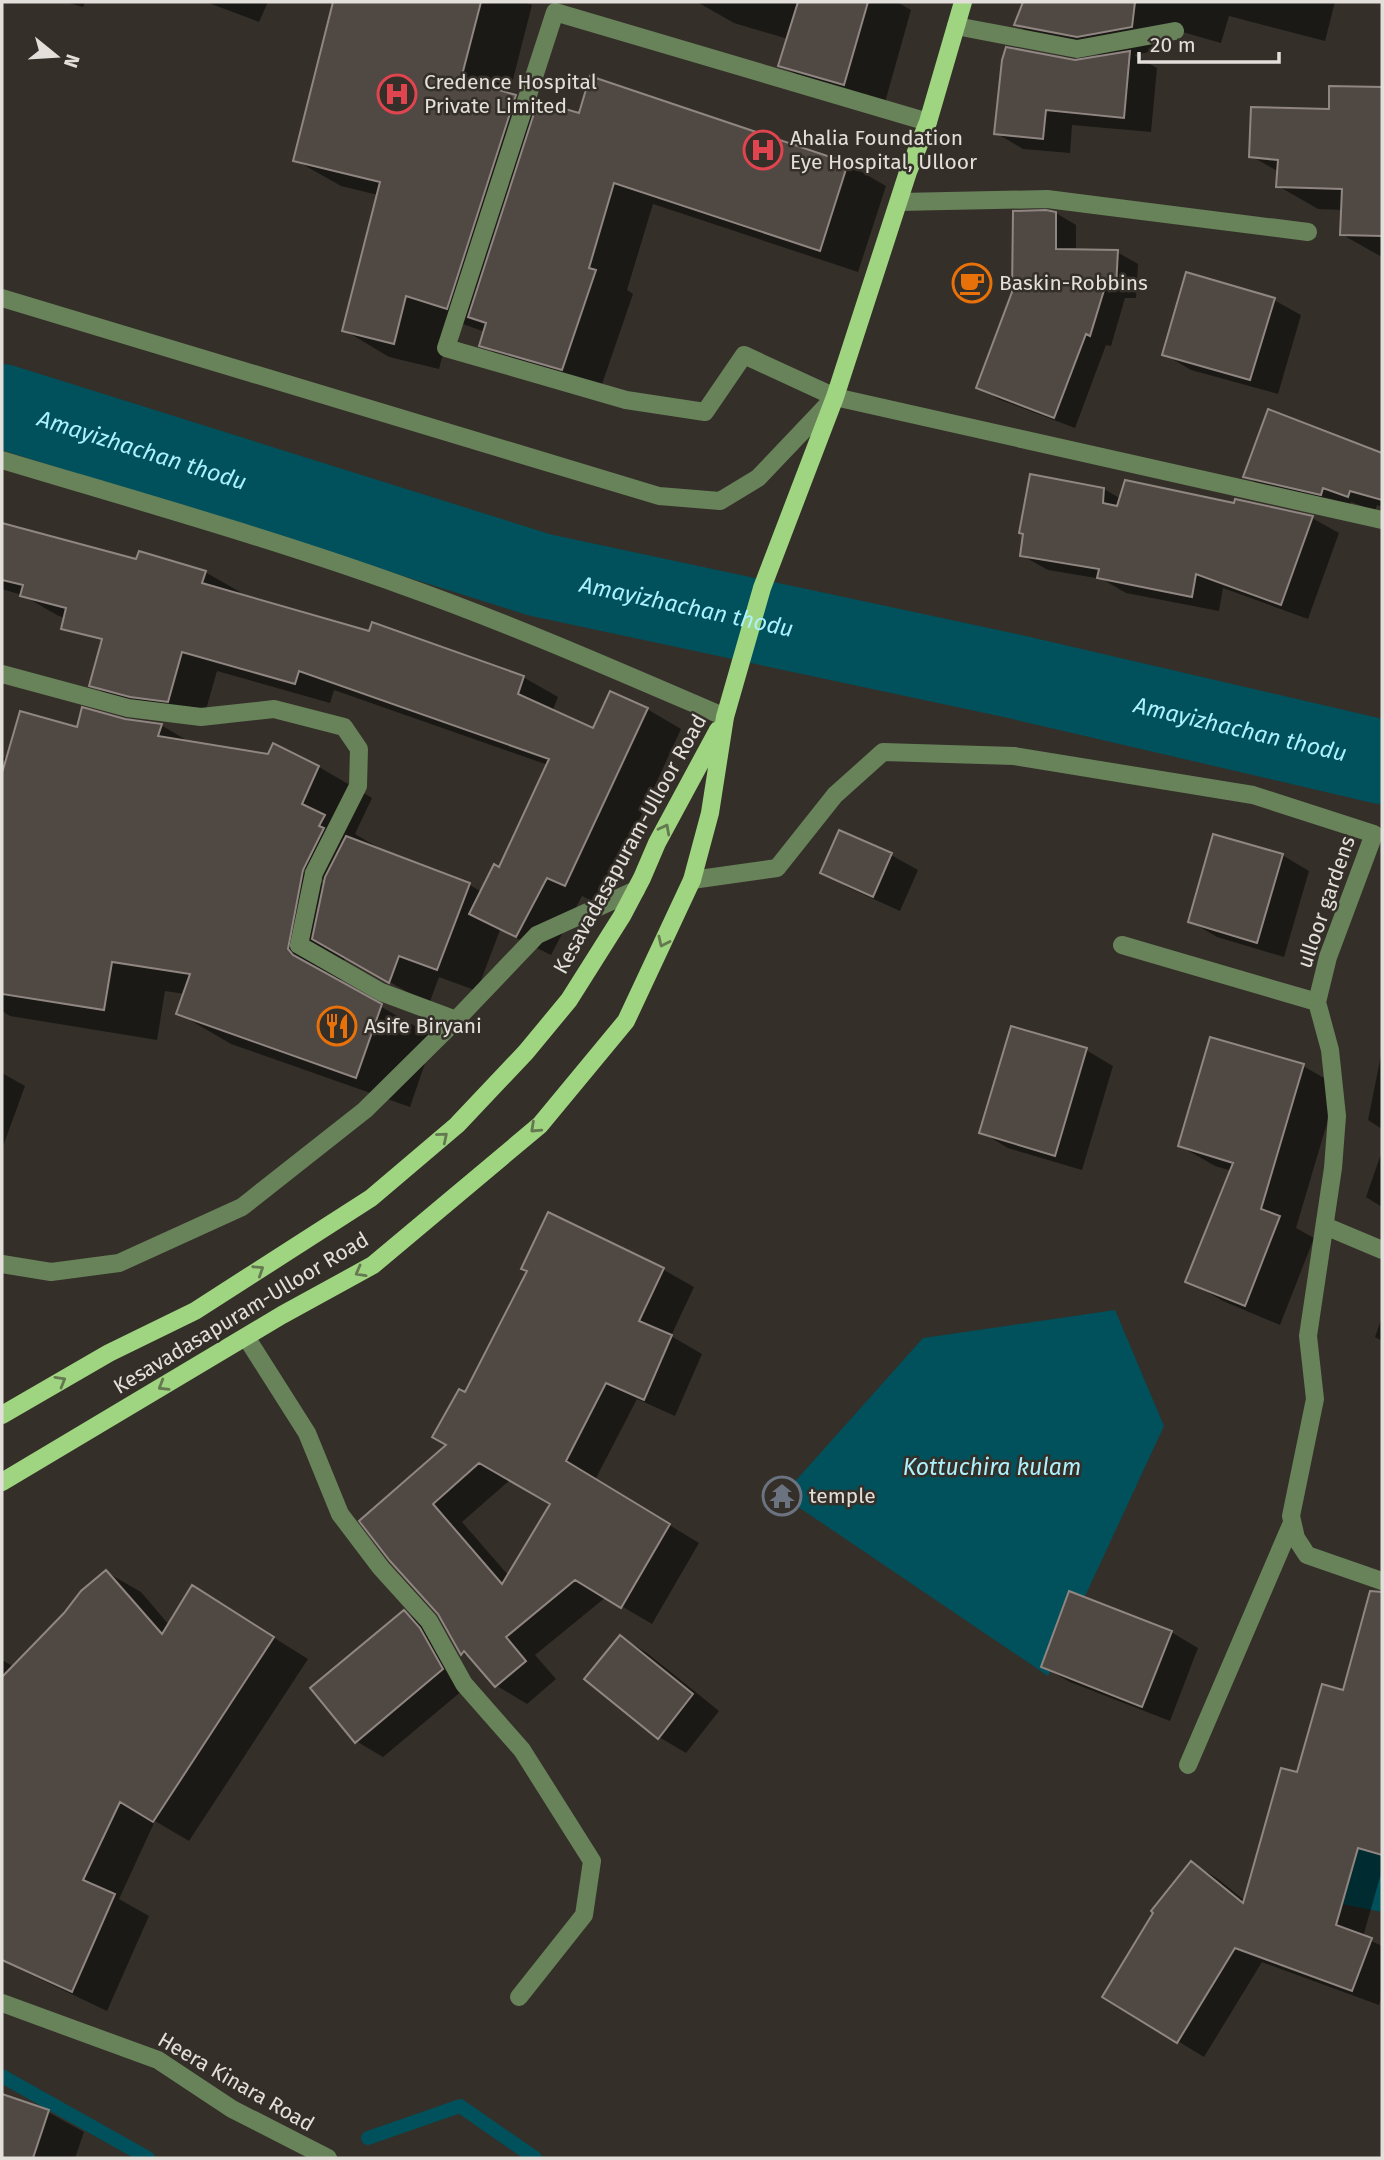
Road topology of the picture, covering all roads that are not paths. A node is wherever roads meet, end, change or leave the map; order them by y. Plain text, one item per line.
1 (963, 2) edge
2 (956, 26) junction
3 (1175, 31) dead end
4 (928, 122) junction
5 (899, 202) junction
6 (1308, 232) dead end
7 (2, 298) edge
8 (835, 397) junction
9 (2, 460) edge
10 (1382, 520) edge
11 (2, 674) edge
12 (725, 717) junction
13 (1378, 835) edge
14 (692, 880) junction
15 (636, 890) junction
16 (1122, 945) dead end
17 (1317, 1002) junction
18 (456, 1020) junction
19 (1325, 1226) junction
20 (1382, 1250) edge
21 (2, 1264) edge
22 (246, 1337) junction
23 (2, 1415) edge
24 (2, 1482) edge
25 (1292, 1525) junction
26 (1382, 1581) edge
27 (1188, 1765) dead end
28 (519, 1997) dead end
29 (2, 2003) edge
30 (328, 2158) edge

1 - 2 main road
2 - 3 street
2 - 4 main road
4 - 5 main road
4 - 8 street
5 - 6 street
5 - 8 main road
7 - 8 street
8 - 10 street
8 - 12 main road
9 - 12 street
11 - 18 street
12 - 14 main road, Kesavadasapuram-Ulloor Road
15 -> 12 main road, Kesavadasapuram-Ulloor Road
13 - 14 street, ulloor gardens
13 - 17 street, ulloor gardens
14 -> 22 main road, Kesavadasapuram-Ulloor Road
15 - 18 street
23 -> 15 main road, Kesavadasapuram-Ulloor Road
16 - 17 street
17 - 19 street, ulloor gardens
18 - 21 street
19 - 20 street
19 - 25 street, ulloor gardens
22 -> 24 main road, Kesavadasapuram-Ulloor Road
22 - 28 street
25 - 26 street
25 - 27 street, ulloor gardens
29 - 30 street, Heera Kinara Road

